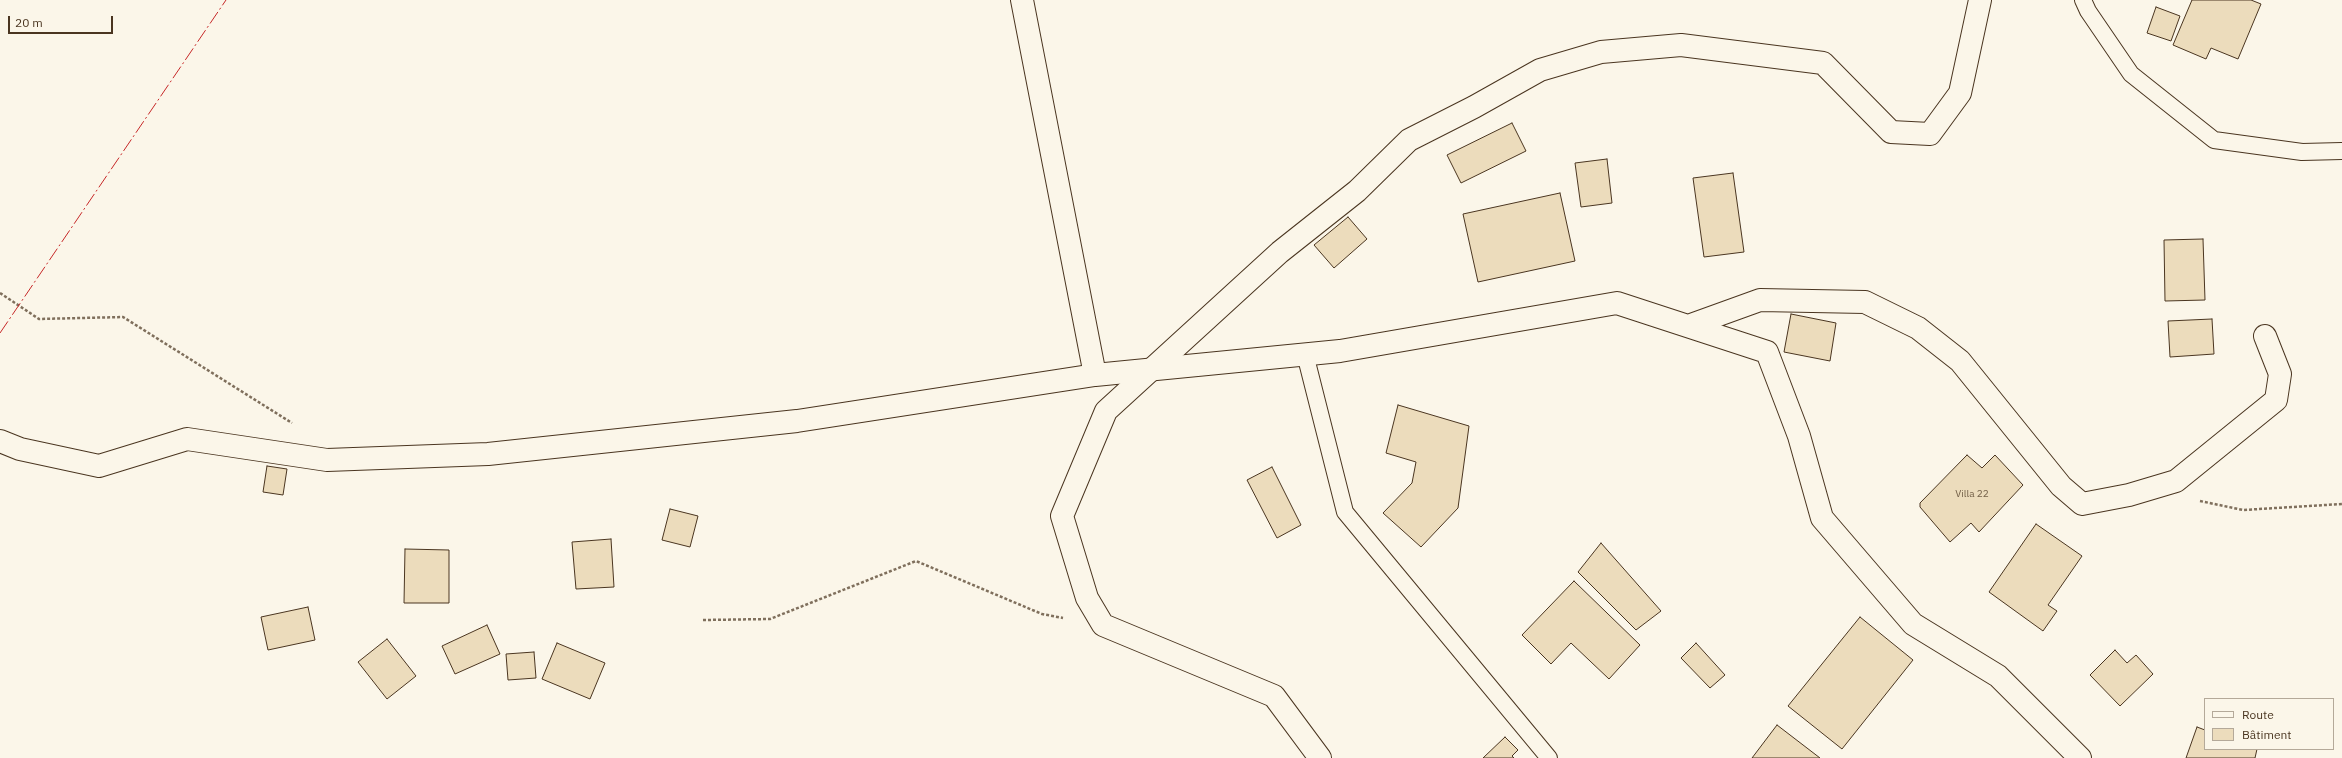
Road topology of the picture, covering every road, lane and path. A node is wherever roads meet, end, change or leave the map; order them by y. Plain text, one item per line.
1 (1022, 0) edge
2 (1980, 0) edge
3 (2083, 0) edge
4 (2342, 151) edge
5 (0, 293) edge
6 (1688, 326) junction
7 (2266, 336) dead end
8 (1305, 354) junction
9 (1152, 370) junction
10 (1095, 375) junction
11 (294, 425) dead end
12 (0, 441) edge
13 (2198, 501) dead end
14 (2342, 504) edge
15 (703, 620) dead end
16 (1103, 625) junction
17 (1320, 758) edge
18 (1549, 758) edge
19 (2080, 758) edge

1 - 10 street
2 - 9 street
3 - 4 lane
5 - 11 path
6 - 7 street
6 - 8 street
6 - 19 street
8 - 9 street
8 - 18 lane
9 - 10 street
9 - 16 street
10 - 12 street
13 - 14 path
15 - 16 path
16 - 17 street

